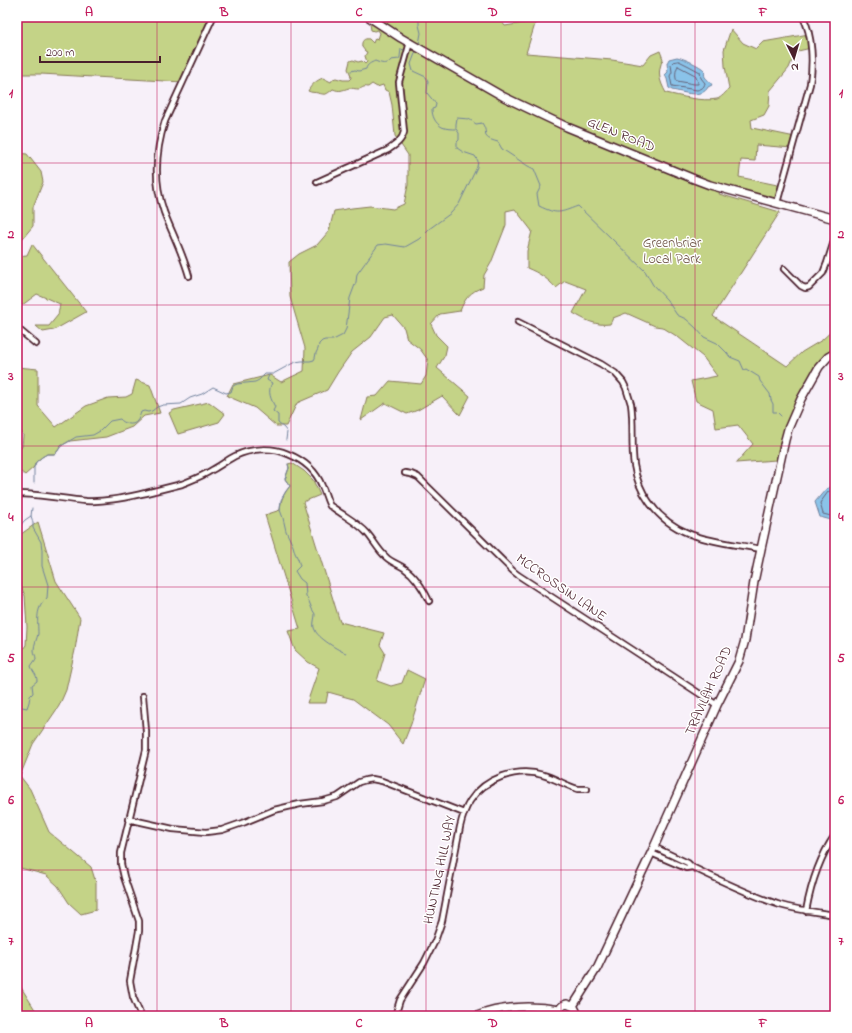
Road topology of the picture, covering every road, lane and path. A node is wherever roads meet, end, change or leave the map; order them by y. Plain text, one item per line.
1 (213, 17) edge
2 (369, 17) edge
3 (803, 17) edge
4 (416, 46) junction
5 (317, 182) dead end
6 (777, 203) junction
7 (835, 219) edge
8 (835, 238) edge
9 (784, 269) dead end
10 (189, 276) dead end
11 (518, 322) dead end
12 (17, 328) edge
13 (36, 344) dead end
14 (835, 353) edge
15 (405, 474) dead end
16 (17, 494) edge
17 (760, 549) junction
18 (429, 601) dead end
19 (144, 696) dead end
20 (717, 705) junction
21 (587, 789) dead end
22 (464, 813) junction
23 (128, 819) junction
24 (835, 835) edge
25 (653, 850) junction
26 (806, 911) junction
27 (835, 915) edge
28 (572, 1006) junction
29 (559, 1013) edge
30 (141, 1016) edge
31 (395, 1016) edge
32 (477, 1016) edge
33 (575, 1016) edge

1 - 10 street
2 - 4 main road, GLEN ROAD
3 - 6 street
4 - 5 street
4 - 6 main road, GLEN ROAD
6 - 7 main road, GLEN ROAD
8 - 9 street
11 - 17 street
12 - 13 street
14 - 17 main road, TRAVILAH ROAD
15 - 20 street, MCCROSSIN LANE
16 - 18 street
17 - 20 main road, TRAVILAH ROAD
19 - 23 street
20 - 25 main road, TRAVILAH ROAD
21 - 22 street, HUNTING HILL WAY
22 - 23 street
22 - 31 street, HUNTING HILL WAY
23 - 30 street
24 - 26 street
25 - 26 street
25 - 28 main road, TRAVILAH ROAD
26 - 27 street
28 - 29 main road
28 - 33 main road
29 - 32 main road

